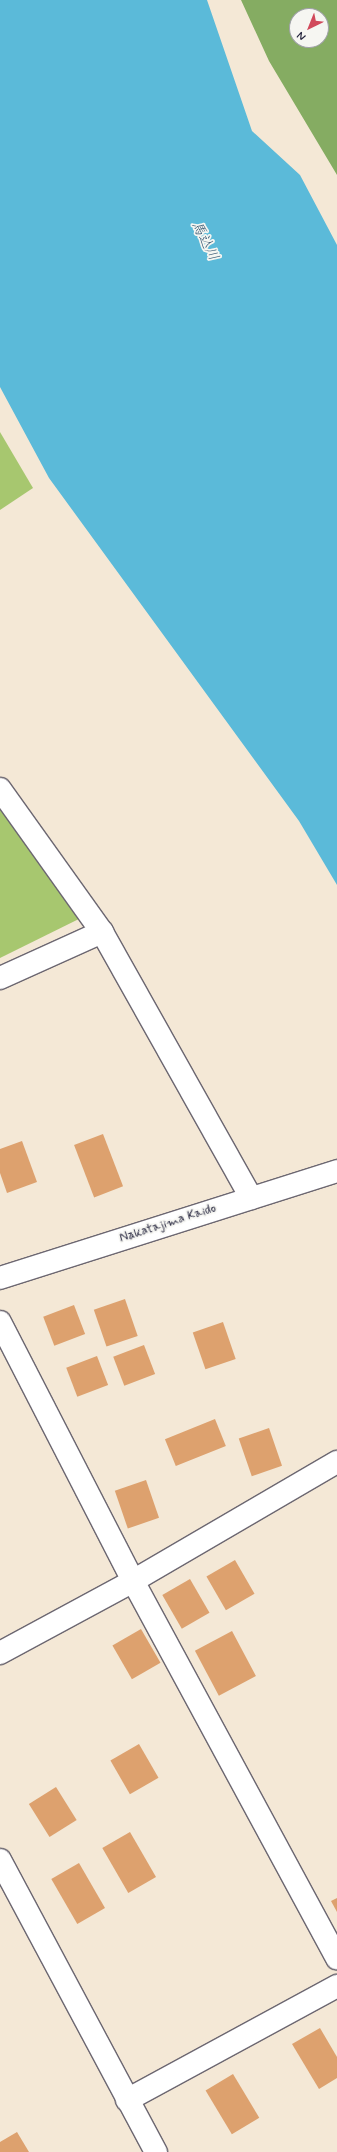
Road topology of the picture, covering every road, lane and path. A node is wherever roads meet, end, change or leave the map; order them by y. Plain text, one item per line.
1 (0, 789) edge
2 (102, 932) junction
3 (0, 978) edge
4 (337, 1171) edge
5 (251, 1198) junction
6 (0, 1278) edge
7 (0, 1322) edge
8 (337, 1462) edge
9 (133, 1581) junction
10 (0, 1653) edge
11 (0, 1860) edge
12 (337, 1958) edge
13 (337, 1986) edge
14 (128, 2100) junction
15 (156, 2152) edge

1 - 2 street
2 - 3 street
2 - 5 street
4 - 5 street, Nakatajima Kaido
5 - 6 street, Nakatajima Kaido
7 - 9 street
8 - 9 street
9 - 10 street
9 - 12 street
11 - 14 street
13 - 14 street
14 - 15 street

